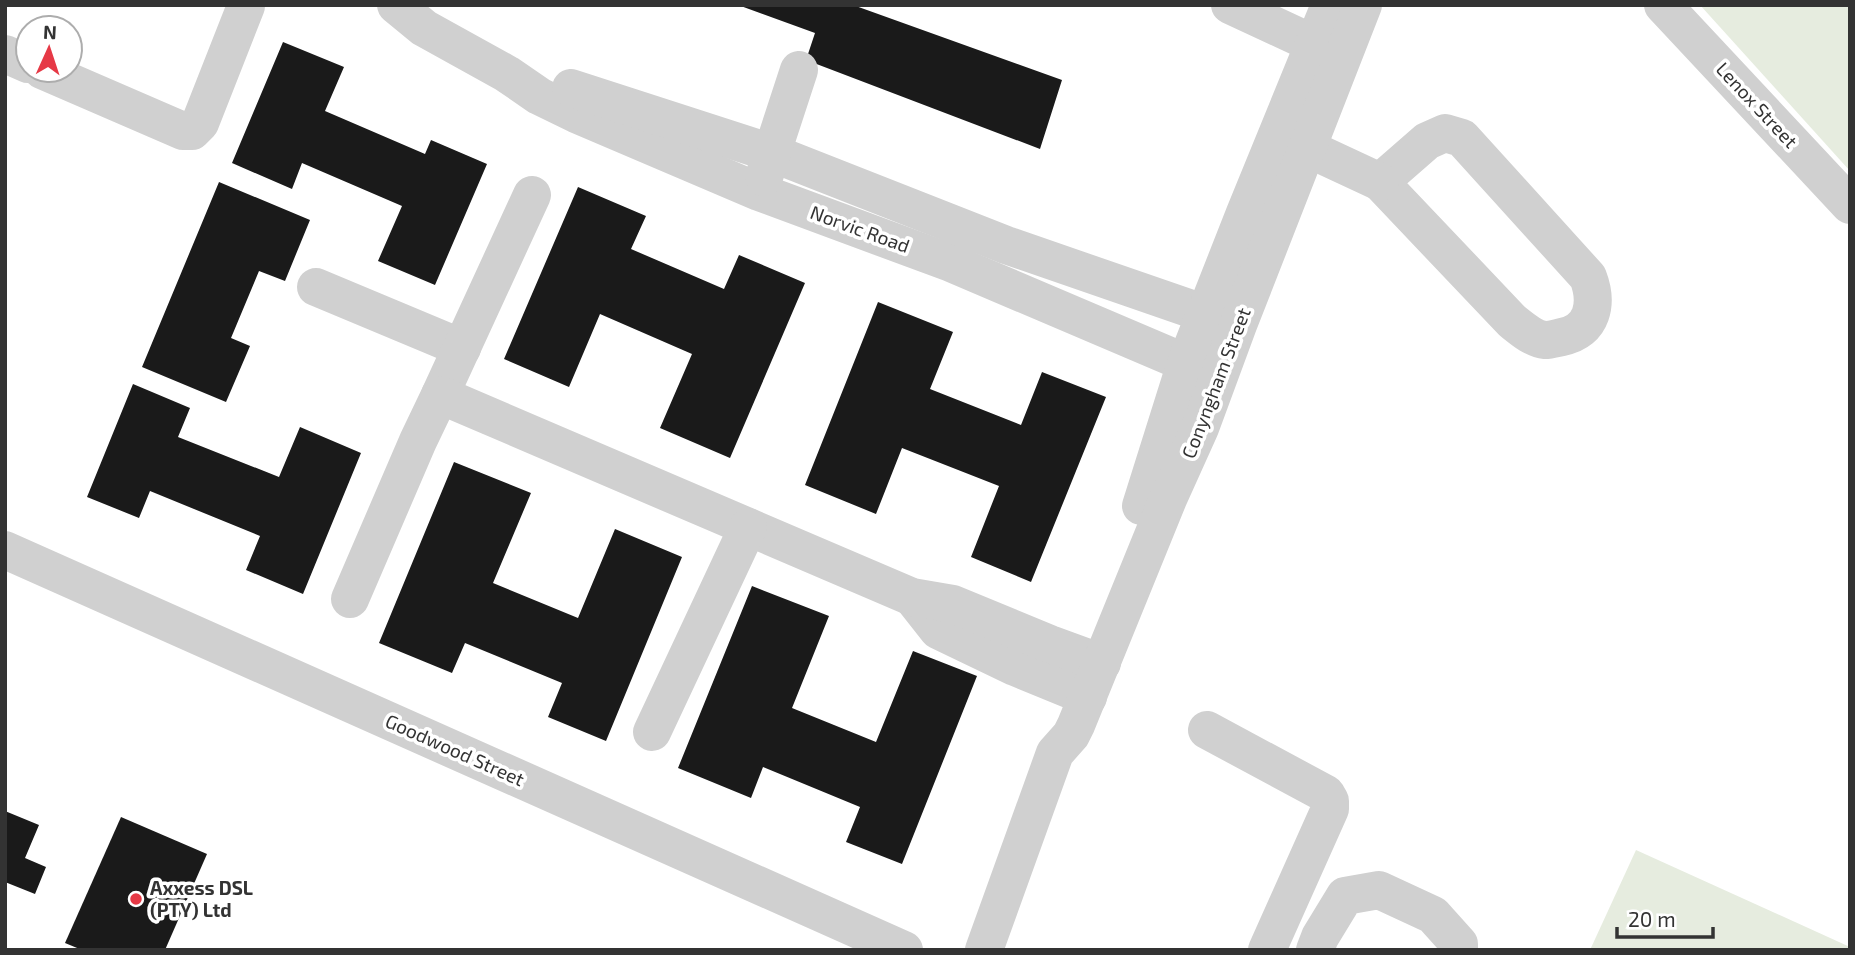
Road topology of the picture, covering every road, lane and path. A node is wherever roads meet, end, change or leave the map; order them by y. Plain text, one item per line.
1 (396, 5) edge
2 (1330, 5) edge
3 (1363, 5) edge
4 (1663, 5) edge
5 (245, 6) edge
6 (1236, 6) edge
7 (1329, 49) junction
8 (799, 70) dead end
9 (507, 74) junction
10 (74, 84) edge
11 (1307, 148) junction
12 (772, 153) junction
13 (1380, 182) junction
14 (759, 192) junction
15 (532, 195) dead end
16 (1850, 205) edge
17 (316, 287) dead end
18 (1221, 320) junction
19 (462, 348) junction
20 (1203, 369) junction
21 (440, 396) junction
22 (748, 527) junction
23 (5, 550) edge
24 (912, 597) junction
25 (350, 599) dead end
26 (1093, 659) junction
27 (1079, 694) junction
28 (1207, 730) dead end
29 (652, 732) dead end
30 (904, 950) edge
31 (984, 950) edge
32 (1267, 950) edge
33 (1315, 950) edge
34 (1459, 950) edge

1 - 9 street, Norvic Road
2 - 7 street, Conyngham Street
3 - 7 street, Conyngham Street
4 - 16 street, Lenox Street
5 - 10 street
6 - 7 street
7 - 11 street, Conyngham Street
7 - 18 street, Conyngham Street
8 - 12 street
9 - 12 street, Norvic Road
9 - 14 street, Norvic Road
11 - 13 street
11 - 18 street, Conyngham Street
12 - 14 street
12 - 18 street, Norvic Road
13 - 13 street
14 - 20 street, Norvic Road
15 - 19 street
17 - 19 street
18 - 20 street, Conyngham Street
19 - 21 street
20 - 26 street, Conyngham Street
21 - 22 street
21 - 25 street
22 - 24 street
22 - 29 street
23 - 30 street, Goodwood Street
24 - 26 street
24 - 27 street
26 - 27 street, Conyngham Street
27 - 31 street, Conyngham Street
28 - 32 street
33 - 34 street

